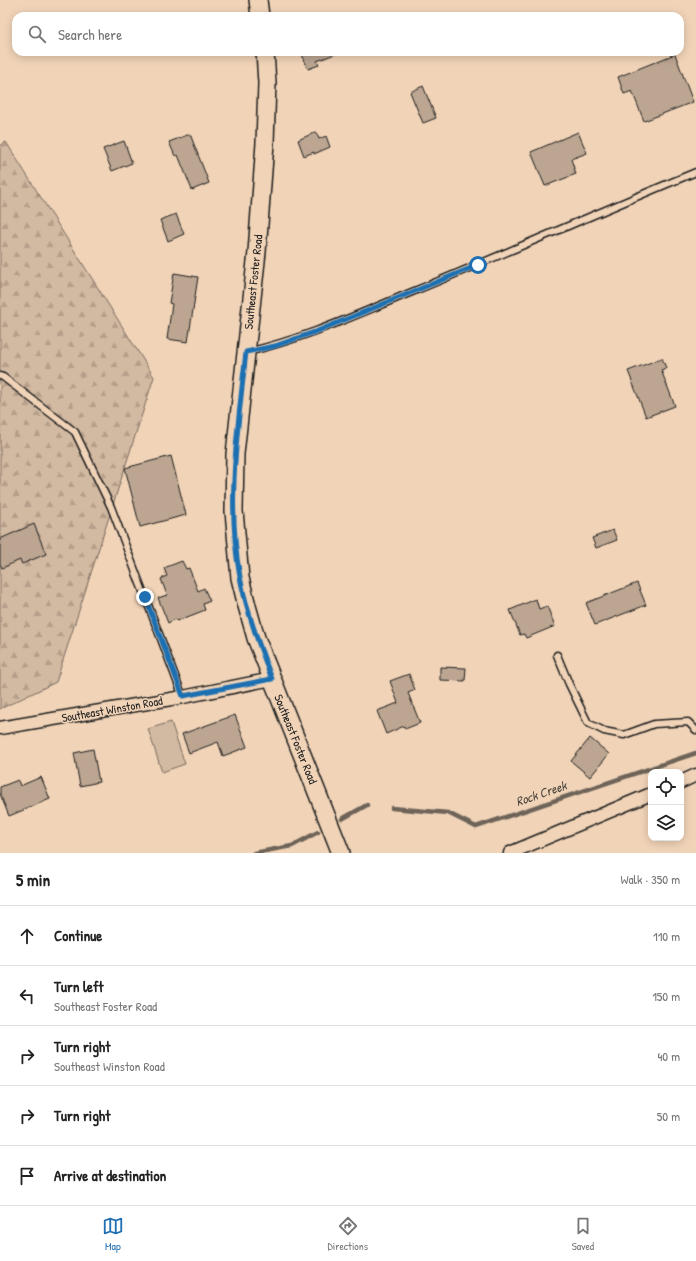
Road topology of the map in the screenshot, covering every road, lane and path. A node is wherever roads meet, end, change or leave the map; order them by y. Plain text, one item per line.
1 (258, 0) edge
2 (260, 12) edge
3 (265, 56) edge
4 (696, 172) edge
5 (246, 352) junction
6 (0, 376) edge
7 (557, 655) dead end
8 (272, 679) junction
9 (183, 696) junction
10 (0, 728) edge
11 (696, 730) edge
12 (696, 775) edge
13 (684, 781) edge
14 (648, 795) edge
15 (341, 853) edge
16 (510, 853) edge

1 - 2 main road
3 - 5 main road, Southeast Foster Road
4 - 5 lane
5 - 8 main road, Southeast Foster Road
6 - 9 lane
7 - 11 lane
8 - 9 street, Southeast Winston Road
8 - 15 main road, Southeast Foster Road
9 - 10 street, Southeast Winston Road
12 - 13 street
14 - 16 street

